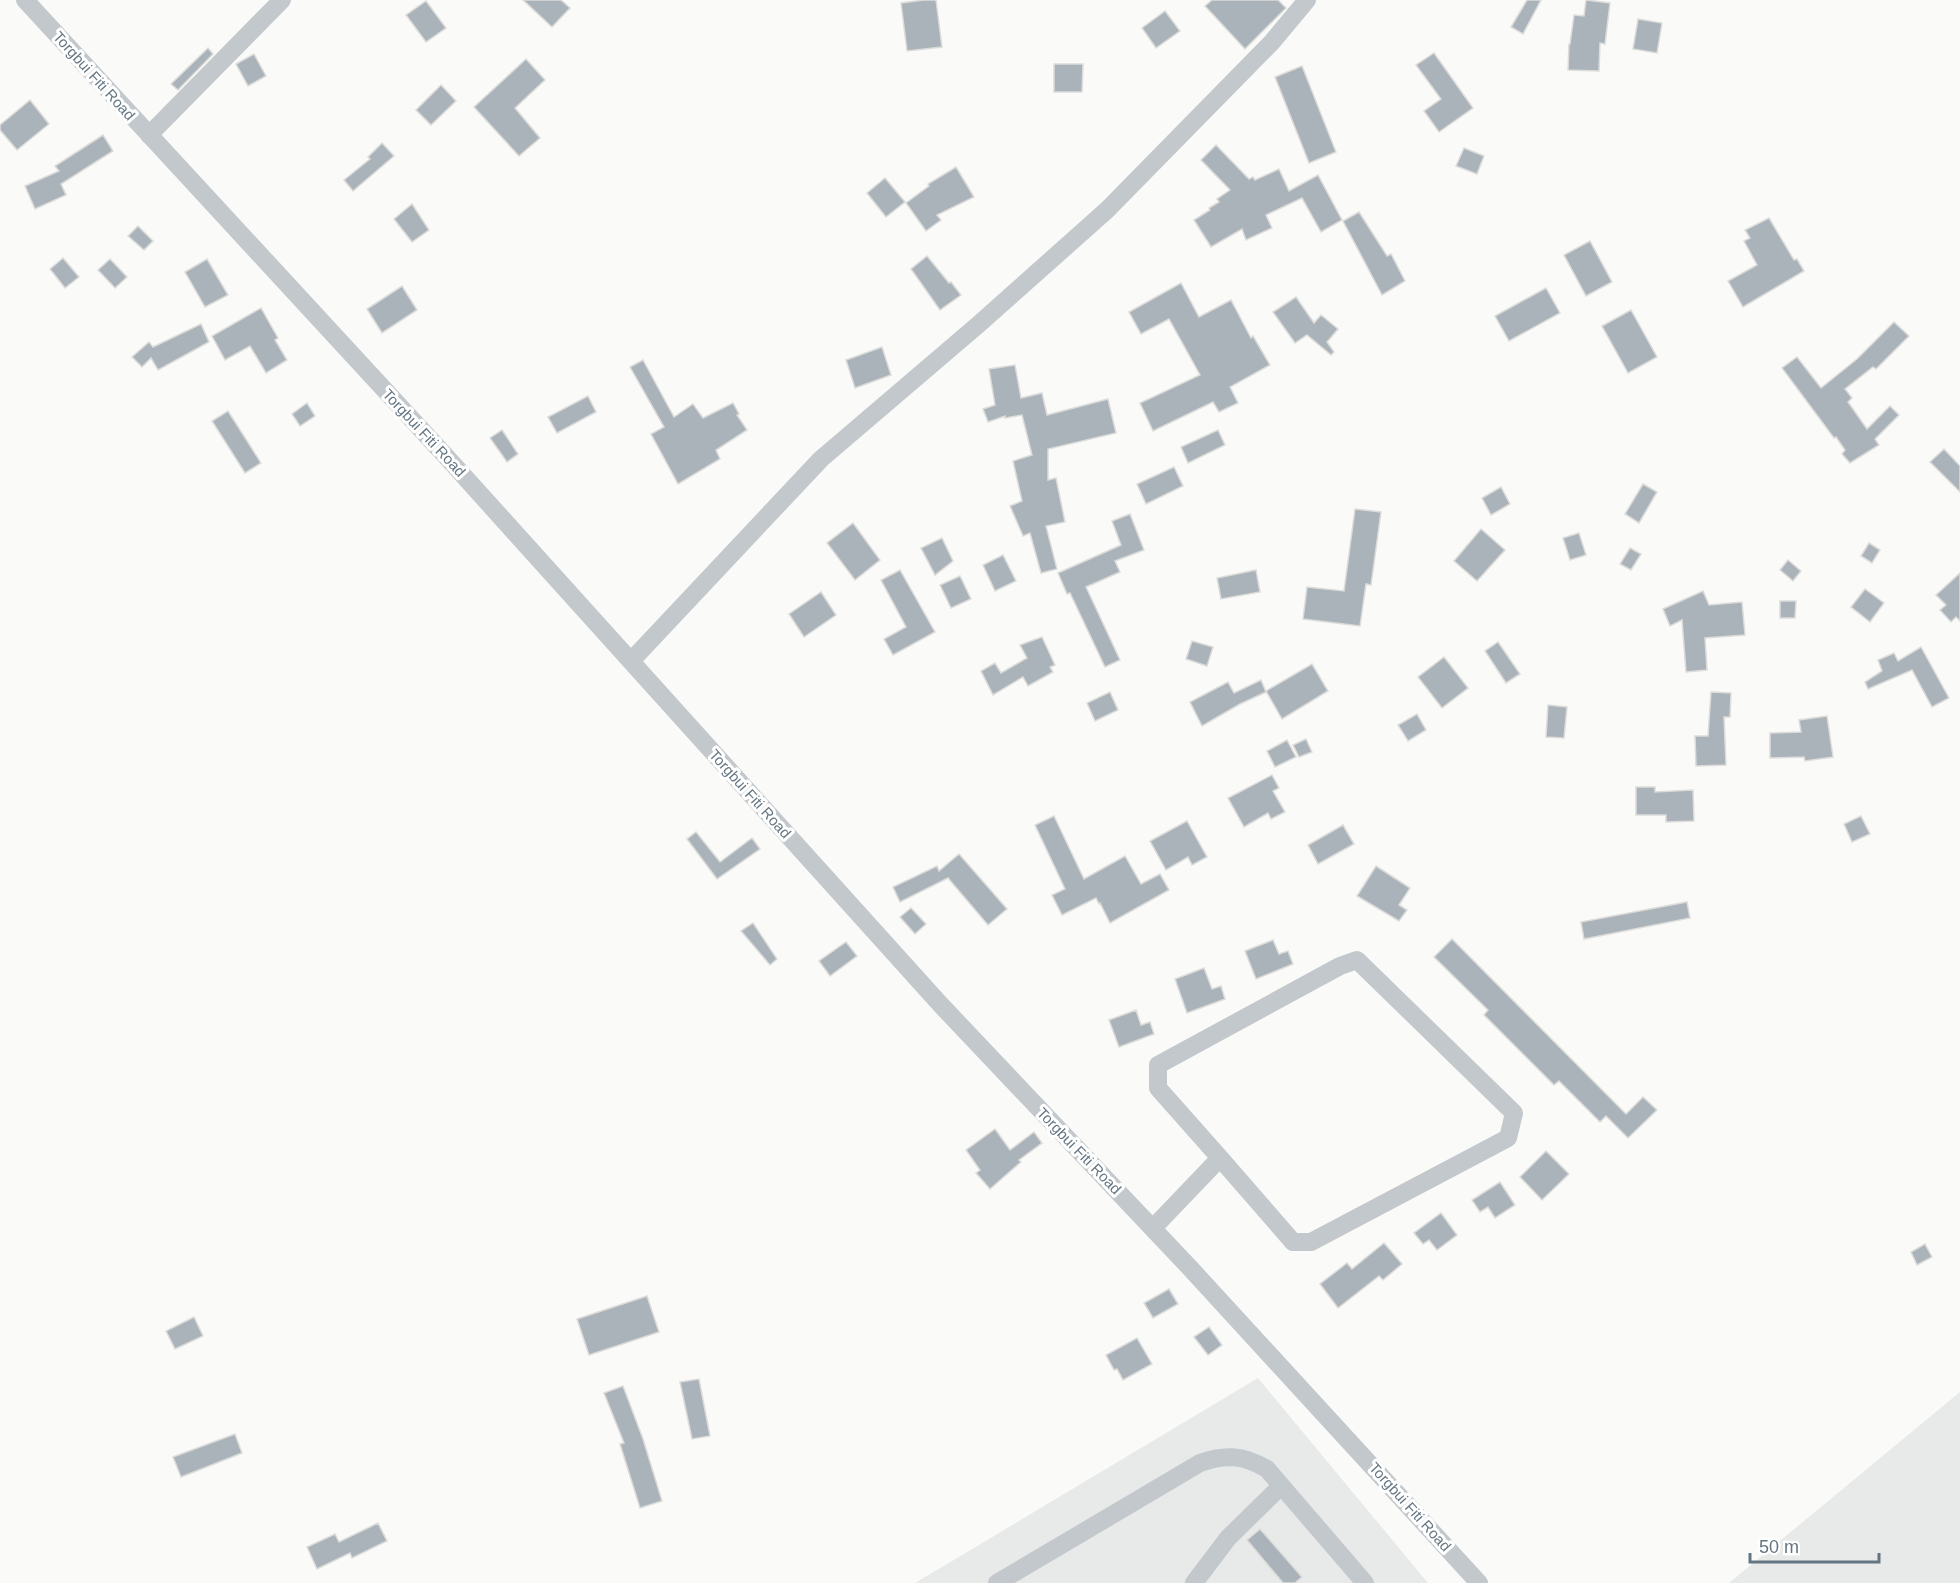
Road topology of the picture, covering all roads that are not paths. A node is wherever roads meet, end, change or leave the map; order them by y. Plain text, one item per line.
1 (25, 0) edge
2 (282, 0) edge
3 (1307, 0) edge
4 (149, 135) junction
5 (631, 662) junction
6 (1220, 1158) junction
7 (1153, 1228) junction
8 (1281, 1486) junction
9 (997, 1583) edge
10 (1194, 1583) edge
11 (1365, 1583) edge
12 (1479, 1583) edge

1 - 4 street, Torgbui Fiti Road
2 - 4 street
3 - 5 street
4 - 5 street, Torgbui Fiti Road
5 - 7 street, Torgbui Fiti Road
6 - 6 street
6 - 7 street
7 - 12 street, Torgbui Fiti Road
8 - 9 street
8 - 10 street
8 - 11 street

